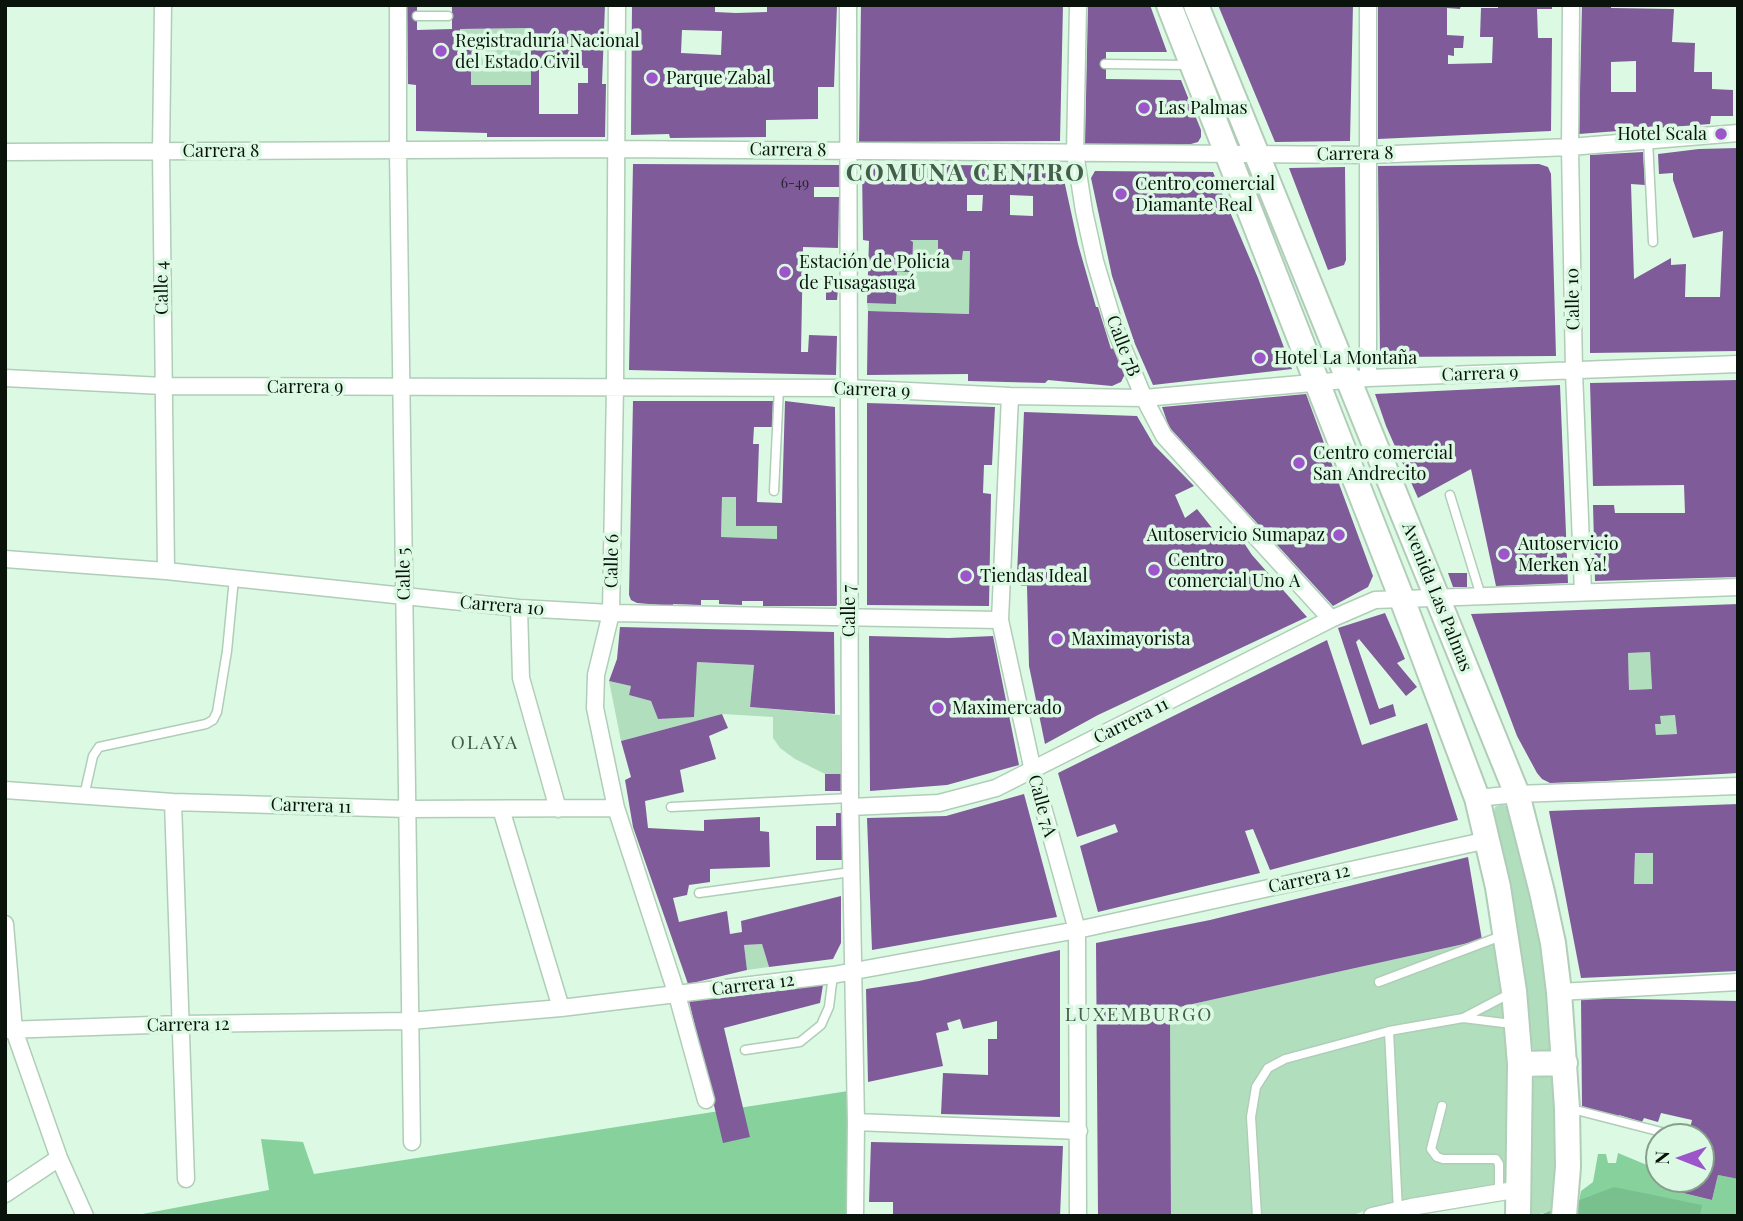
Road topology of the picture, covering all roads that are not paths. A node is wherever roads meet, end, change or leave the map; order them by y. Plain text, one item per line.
1 (163, 5) edge
2 (617, 5) edge
3 (848, 5) edge
4 (1078, 5) edge
5 (1169, 5) edge
6 (1196, 5) edge
7 (1368, 5) edge
8 (1571, 5) edge
9 (402, 12) edge
10 (417, 16) dead end
11 (448, 16) dead end
12 (1105, 64) dead end
13 (1192, 65) junction
14 (1738, 133) edge
15 (1648, 140) junction
16 (1570, 146) junction
17 (615, 149) junction
18 (398, 150) junction
19 (160, 151) junction
20 (848, 151) junction
21 (5, 152) edge
22 (1075, 153) junction
23 (1227, 154) junction
24 (1257, 155) junction
25 (1368, 155) junction
26 (1653, 242) dead end
27 (848, 283) junction
28 (811, 284) dead end
29 (1738, 364) edge
30 (1574, 372) junction
31 (5, 378) edge
32 (1358, 378) junction
33 (1316, 382) junction
34 (163, 386) junction
35 (615, 386) junction
36 (401, 387) junction
37 (779, 388) junction
38 (848, 388) junction
39 (1010, 396) junction
40 (1144, 398) junction
41 (774, 491) dead end
42 (1450, 495) dead end
43 (5, 559) edge
44 (166, 571) junction
45 (234, 578) junction
46 (1738, 587) edge
47 (1583, 592) junction
48 (1481, 596) junction
49 (404, 597) junction
50 (1437, 597) junction
51 (1402, 598) junction
52 (519, 608) junction
53 (611, 613) junction
54 (849, 617) junction
55 (1331, 619) junction
56 (1000, 620) junction
57 (1032, 771) junction
58 (1738, 786) edge
59 (5, 790) edge
60 (1517, 794) junction
61 (84, 796) junction
62 (1477, 798) junction
63 (173, 802) junction
64 (850, 803) junction
65 (671, 807) dead end
66 (616, 808) junction
67 (407, 809) junction
68 (501, 809) junction
69 (558, 809) junction
70 (1488, 840) junction
71 (851, 872) junction
72 (699, 893) dead end
73 (5, 924) edge
74 (1077, 930) junction
75 (1506, 934) junction
76 (854, 972) junction
77 (833, 975) junction
78 (1379, 982) dead end
79 (1738, 982) edge
80 (1514, 991) junction
81 (1559, 992) junction
82 (677, 995) junction
83 (561, 1008) junction
84 (1463, 1018) junction
85 (410, 1021) junction
86 (181, 1024) junction
87 (1517, 1024) junction
88 (10, 1030) edge
89 (1390, 1031) junction
90 (745, 1050) dead end
91 (1565, 1063) junction
92 (1520, 1064) junction
93 (706, 1100) dead end
94 (1442, 1106) dead end
95 (1567, 1108) junction
96 (856, 1122) junction
97 (1645, 1128) edge
98 (1079, 1131) junction
99 (412, 1142) dead end
100 (60, 1158) junction
101 (186, 1178) dead end
102 (1510, 1190) junction
103 (5, 1194) edge
104 (1399, 1212) edge
105 (85, 1216) edge
106 (855, 1216) edge
107 (1078, 1216) edge
108 (1257, 1216) edge
109 (1372, 1216) edge
110 (1518, 1216) edge
111 (1564, 1216) edge

1 - 19 street, Calle 4
2 - 17 street, Calle 6
3 - 20 street, Calle 7
4 - 22 street, Calle 7B
5 - 13 main road, Avenida Las Palmas
6 - 24 main road, Avenida Las Palmas
7 - 25 street
8 - 16 street, Calle 10
9 - 18 street, Calle 5
10 - 11 lane
12 - 13 lane
13 - 23 main road, Avenida Las Palmas
14 - 15 street, Carrera 8
15 - 16 street, Carrera 8
15 - 26 lane
16 - 25 street, Carrera 8
16 - 30 street, Calle 10
17 - 18 street, Carrera 8
17 - 20 street, Carrera 8
17 - 35 street, Calle 6
18 - 19 street, Carrera 8
18 - 36 street, Calle 5
19 - 21 street, Carrera 8
19 - 34 street, Calle 4
20 - 22 street, Carrera 8
20 - 27 street, Calle 7
22 - 23 street, Carrera 8
22 - 40 street, Calle 7B
23 - 24 street, Carrera 8
23 - 33 main road, Avenida Las Palmas
24 - 25 street, Carrera 8
24 - 32 main road, Avenida Las Palmas
25 - 32 street
27 - 28 lane
27 - 38 street, Calle 7
29 - 30 street, Carrera 9
30 - 32 street, Carrera 9
30 - 47 street, Calle 10
31 - 34 street, Carrera 9
32 - 33 street, Carrera 9
32 - 50 main road, Avenida Las Palmas
33 - 40 street, Carrera 9
33 - 51 main road, Avenida Las Palmas
34 - 36 street, Carrera 9
34 - 44 street, Calle 4
35 - 36 street, Carrera 9
35 - 37 street, Carrera 9
35 - 53 street, Calle 6
36 - 49 street, Calle 5
37 - 38 street, Carrera 9
37 - 41 lane
38 - 39 street, Carrera 9
38 - 54 street, Calle 7
39 - 40 street, Carrera 9
39 - 56 street, Calle 7A
40 - 55 street, Calle 7B
42 - 48 lane
43 - 44 street, Carrera 10
44 - 45 street, Carrera 10
45 - 49 street, Carrera 10
45 - 61 lane
46 - 47 street
47 - 48 street
48 - 50 street
49 - 52 street, Carrera 10
49 - 67 street, Calle 5
50 - 51 street
50 - 60 main road, Avenida Las Palmas
51 - 55 street, Carrera 11
51 - 62 main road, Avenida Las Palmas
52 - 53 street, Carrera 10
52 - 69 street
53 - 54 street, Carrera 10
53 - 66 street, Calle 6
54 - 56 street, Carrera 10
54 - 64 street, Calle 7
55 - 57 street, Carrera 11
56 - 57 street, Calle 7A
57 - 64 street, Carrera 11
57 - 74 street, Calle 7A
58 - 60 street
59 - 61 street, Carrera 11
60 - 62 street
60 - 81 main road, Avenida Las Palmas
61 - 63 street, Carrera 11
62 - 70 main road, Avenida Las Palmas
63 - 67 street, Carrera 11
63 - 86 street
64 - 65 lane, Carrera 11
64 - 71 street, Calle 7
66 - 69 street, Carrera 11
66 - 82 street, Calle 6
67 - 68 street, Carrera 11
67 - 85 street, Calle 5
68 - 69 street, Carrera 11
68 - 83 street
70 - 74 street, Carrera 12
70 - 75 main road, Avenida Las Palmas
71 - 72 lane
71 - 76 street, Calle 7
73 - 88 street
74 - 76 street, Carrera 12
74 - 98 street, Calle 7A
75 - 78 lane
75 - 80 main road, Avenida Las Palmas
76 - 77 street, Carrera 12
76 - 96 street, Calle 7
77 - 82 street, Carrera 12
77 - 90 lane
79 - 81 street
80 - 84 lane
80 - 87 main road, Avenida Las Palmas
81 - 91 main road, Avenida Las Palmas
82 - 83 street, Carrera 12
82 - 93 street, Calle 6
83 - 85 street, Carrera 12
84 - 87 lane
84 - 89 lane
85 - 86 street, Carrera 12
85 - 99 street, Calle 5
86 - 88 street, Carrera 12
86 - 101 street
87 - 92 main road, Avenida Las Palmas
88 - 100 street
89 - 104 lane
89 - 108 lane
91 - 92 main road
91 - 95 main road, Avenida Las Palmas
92 - 102 main road, Avenida Las Palmas
94 - 102 lane
95 - 97 lane
95 - 111 main road, Avenida Las Palmas
96 - 98 street
96 - 106 street, Calle 7
98 - 107 street, Calle 7A
100 - 103 street
100 - 105 street
102 - 104 street
102 - 110 main road, Avenida Las Palmas
104 - 109 street

